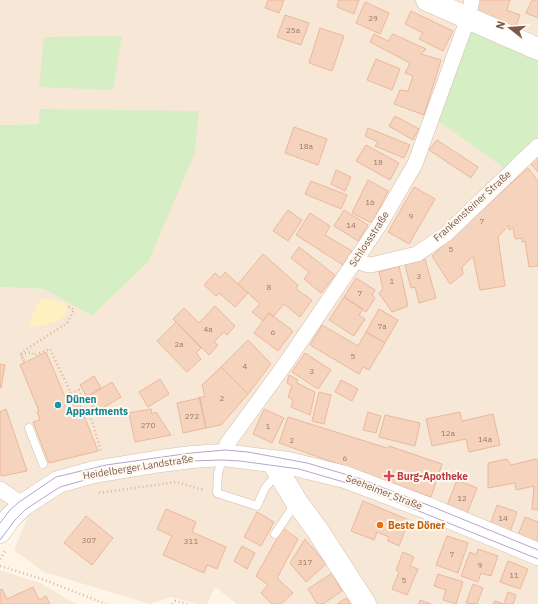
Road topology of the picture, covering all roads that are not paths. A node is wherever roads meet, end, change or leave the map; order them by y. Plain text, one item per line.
1 (427, 0) edge
2 (470, 9) edge
3 (538, 49) edge
4 (538, 146) edge
5 (355, 260) junction
6 (29, 428) dead end
7 (223, 455) junction
8 (43, 464) dead end
9 (275, 466) junction
10 (0, 489) edge
11 (296, 501) junction
12 (23, 505) junction
13 (0, 532) edge
14 (275, 534) dead end
15 (538, 554) edge
16 (365, 604) edge

1 - 2 street
2 - 3 street
2 - 5 street, Schlossstraße
4 - 5 street, Frankensteiner Straße
5 - 7 street, Schlossstraße
6 - 8 lane
7 - 9 street, Seeheimer Straße
7 - 9 lane
7 - 12 street, Heidelberger Landstraße
9 - 11 street
9 - 15 street, Seeheimer Straße
10 - 12 street
11 - 14 lane
11 - 16 street
12 - 13 street, Heidelberger Landstraße

